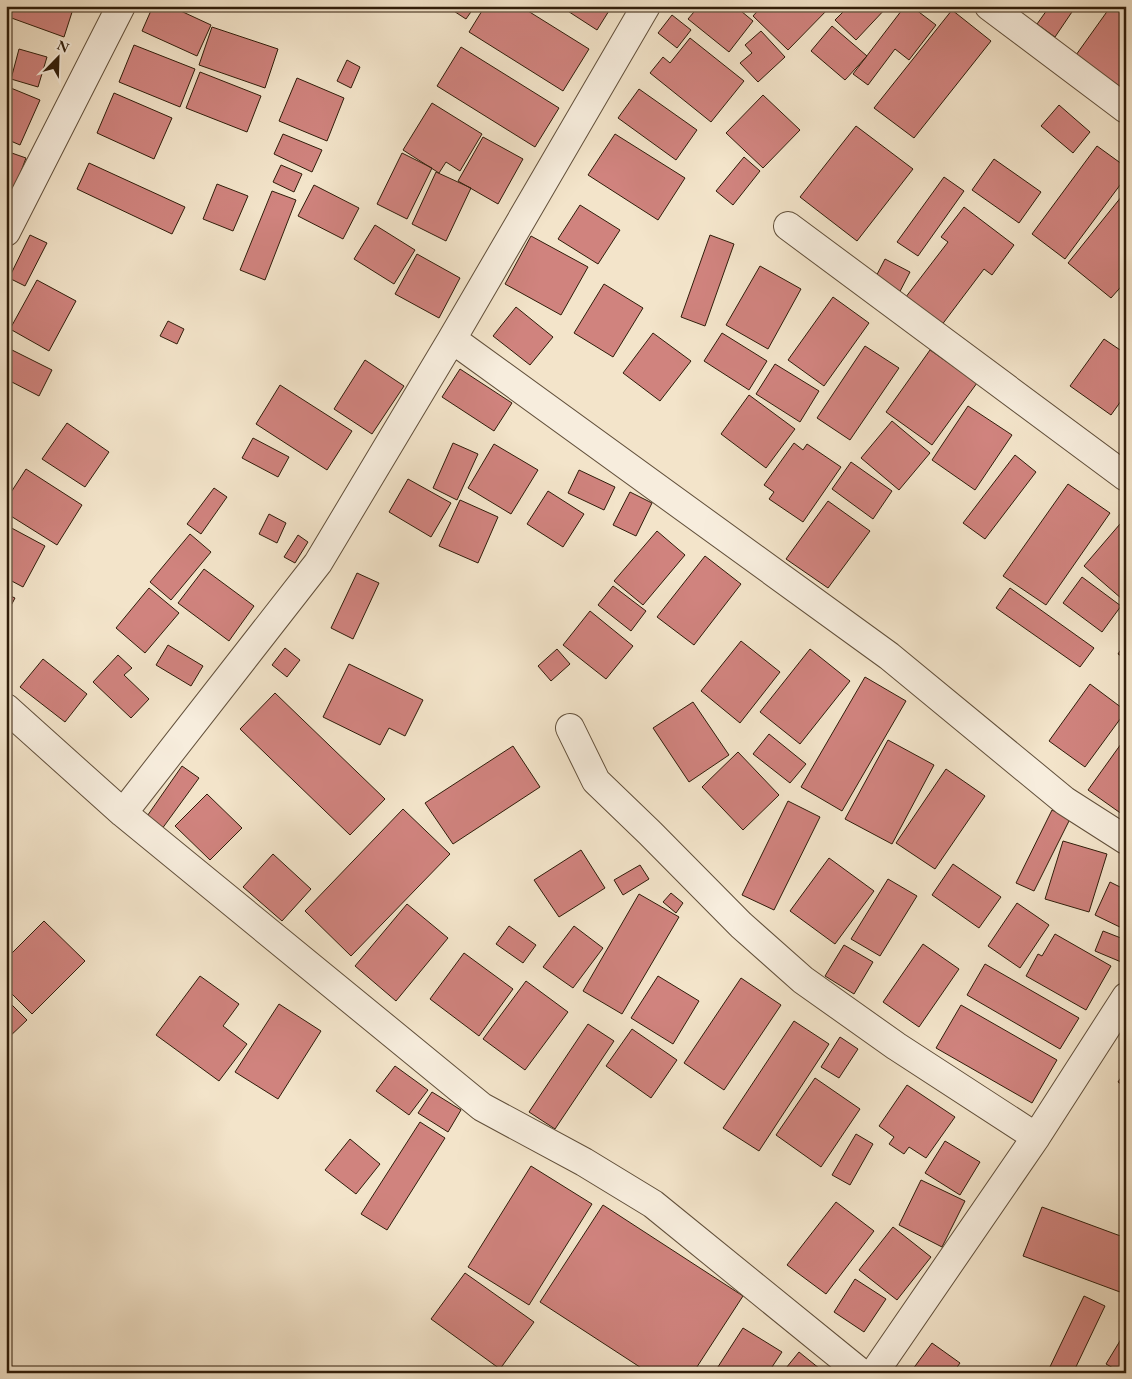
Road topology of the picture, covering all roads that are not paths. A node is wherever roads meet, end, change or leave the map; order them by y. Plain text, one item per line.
1 (121, 6) edge
2 (646, 6) edge
3 (988, 6) edge
4 (1126, 109) edge
5 (788, 226) dead end
6 (6, 232) edge
7 (452, 339) junction
8 (1126, 477) edge
9 (6, 708) edge
10 (570, 728) dead end
11 (123, 813) junction
12 (1126, 840) edge
13 (1126, 997) edge
14 (1036, 1137) junction
15 (861, 1373) edge
16 (874, 1373) edge

1 - 6 street
2 - 7 street
3 - 4 street
5 - 8 street
7 - 11 street
7 - 12 street
9 - 11 street
10 - 14 street
11 - 15 street
13 - 14 street
14 - 16 street

